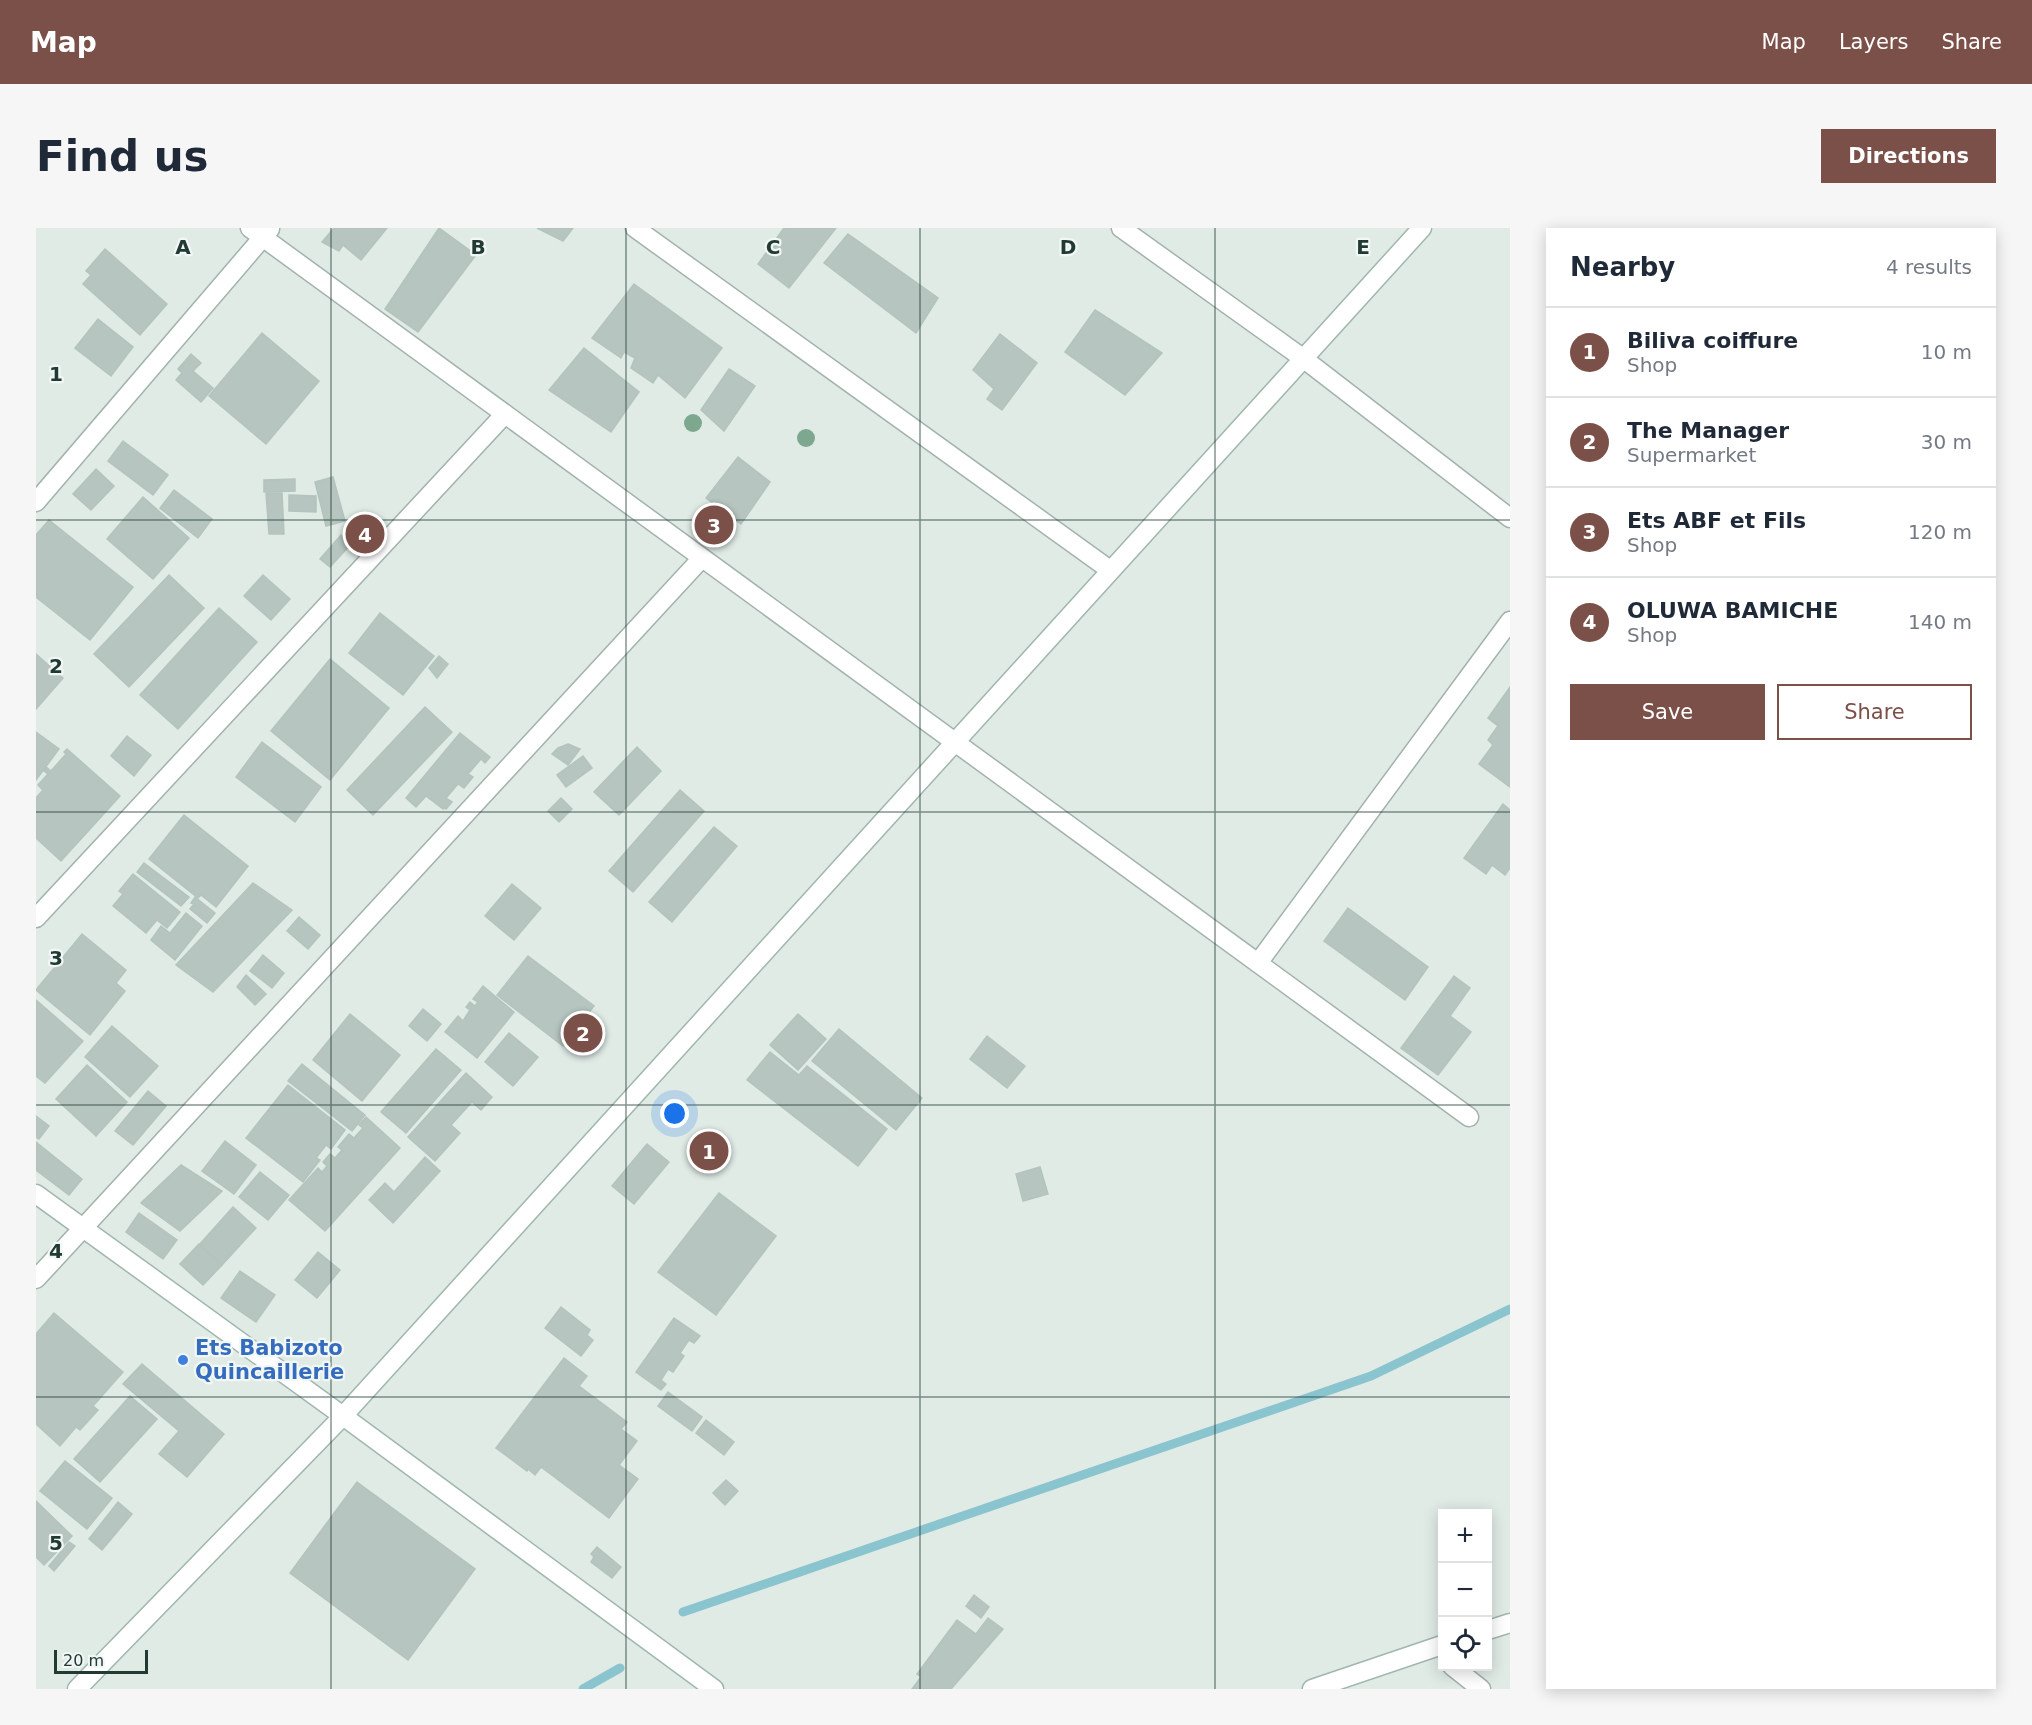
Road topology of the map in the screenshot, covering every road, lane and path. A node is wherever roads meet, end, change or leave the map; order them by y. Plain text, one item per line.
1 (635, 228) edge
2 (1120, 228) edge
3 (1422, 228) edge
4 (261, 231) edge
5 (1304, 359) junction
6 (505, 414) junction
7 (36, 502) edge
8 (1510, 518) edge
9 (702, 558) junction
10 (1110, 570) junction
11 (1510, 621) edge
12 (956, 742) junction
13 (36, 918) edge
14 (1258, 963) junction
15 (1469, 1117) dead end
16 (36, 1194) edge
17 (81, 1227) junction
18 (36, 1279) edge
19 (343, 1416) junction
20 (1510, 1623) edge
21 (1492, 1629) edge
22 (1438, 1651) edge
23 (1458, 1671) edge
24 (77, 1689) edge
25 (714, 1689) edge
26 (1312, 1689) edge
27 (1481, 1689) edge

1 - 10 street
2 - 5 street
3 - 5 street
4 - 6 street
4 - 7 street
5 - 8 street
5 - 10 street
6 - 9 street
6 - 13 street
9 - 12 street
9 - 17 street
10 - 12 street
11 - 14 street
12 - 14 street
12 - 19 street
14 - 15 street
16 - 17 street
17 - 18 street
17 - 19 street
19 - 24 street
19 - 25 street
20 - 21 street
22 - 26 street
23 - 27 street

